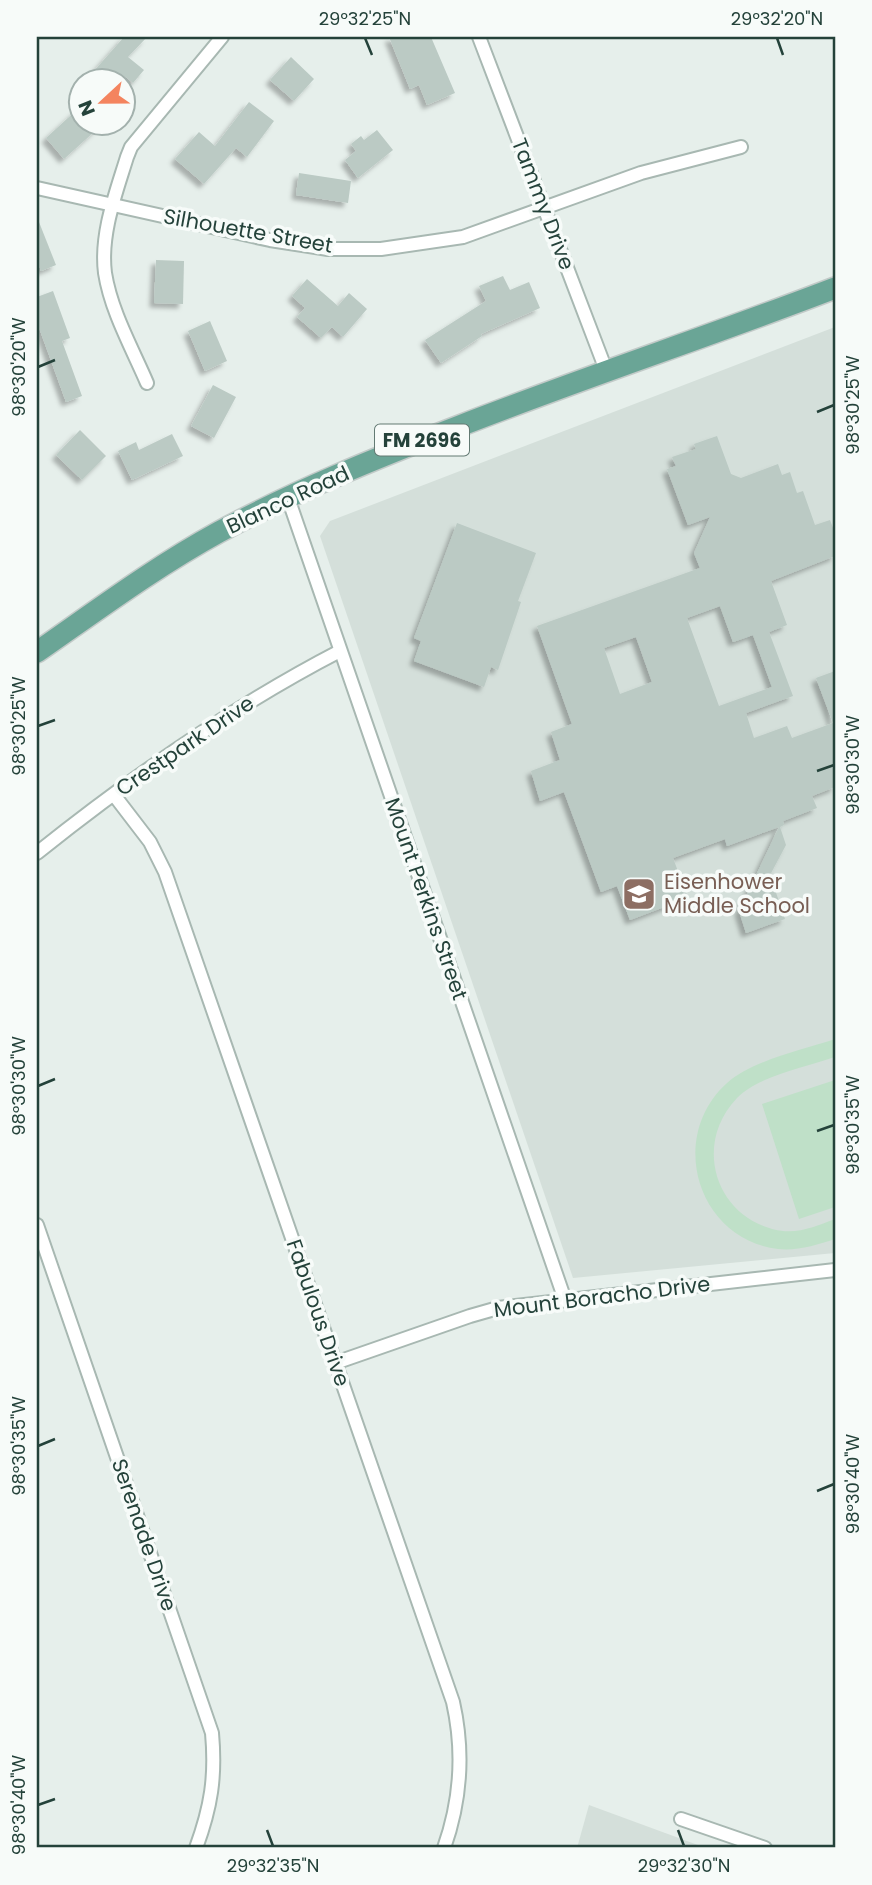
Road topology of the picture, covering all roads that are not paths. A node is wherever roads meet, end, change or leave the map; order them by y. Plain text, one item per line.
1 (222, 37) edge
2 (479, 37) edge
3 (741, 147) dead end
4 (37, 188) edge
5 (113, 205) junction
6 (544, 209) junction
7 (835, 288) edge
8 (606, 370) junction
9 (147, 383) dead end
10 (288, 498) junction
11 (340, 651) junction
12 (37, 652) edge
13 (114, 794) junction
14 (37, 853) edge
15 (37, 1225) edge
16 (835, 1270) edge
17 (565, 1300) junction
18 (335, 1363) junction
19 (681, 1819) dead end
20 (196, 1848) edge
21 (444, 1848) edge
22 (765, 1848) edge

1 - 5 street
2 - 6 street, Tammy Drive
3 - 6 street, Silhouette Street
4 - 5 street, Silhouette Street
5 - 6 street, Silhouette Street
5 - 9 street
6 - 8 street, Tammy Drive
7 - 8 main road, Blanco Road / FM 2696
8 - 10 main road, Blanco Road / FM 2696
10 - 11 street, Mount Perkins Street
10 - 12 main road, Blanco Road / FM 2696
11 - 13 street, Crestpark Drive
11 - 17 street, Mount Perkins Street
13 - 14 street, Crestpark Drive
13 - 18 street, Fabulous Drive
15 - 20 street, Serenade Drive
16 - 17 street, Mount Boracho Drive
17 - 18 street, Mount Boracho Drive
18 - 21 street, Fabulous Drive
19 - 22 street

